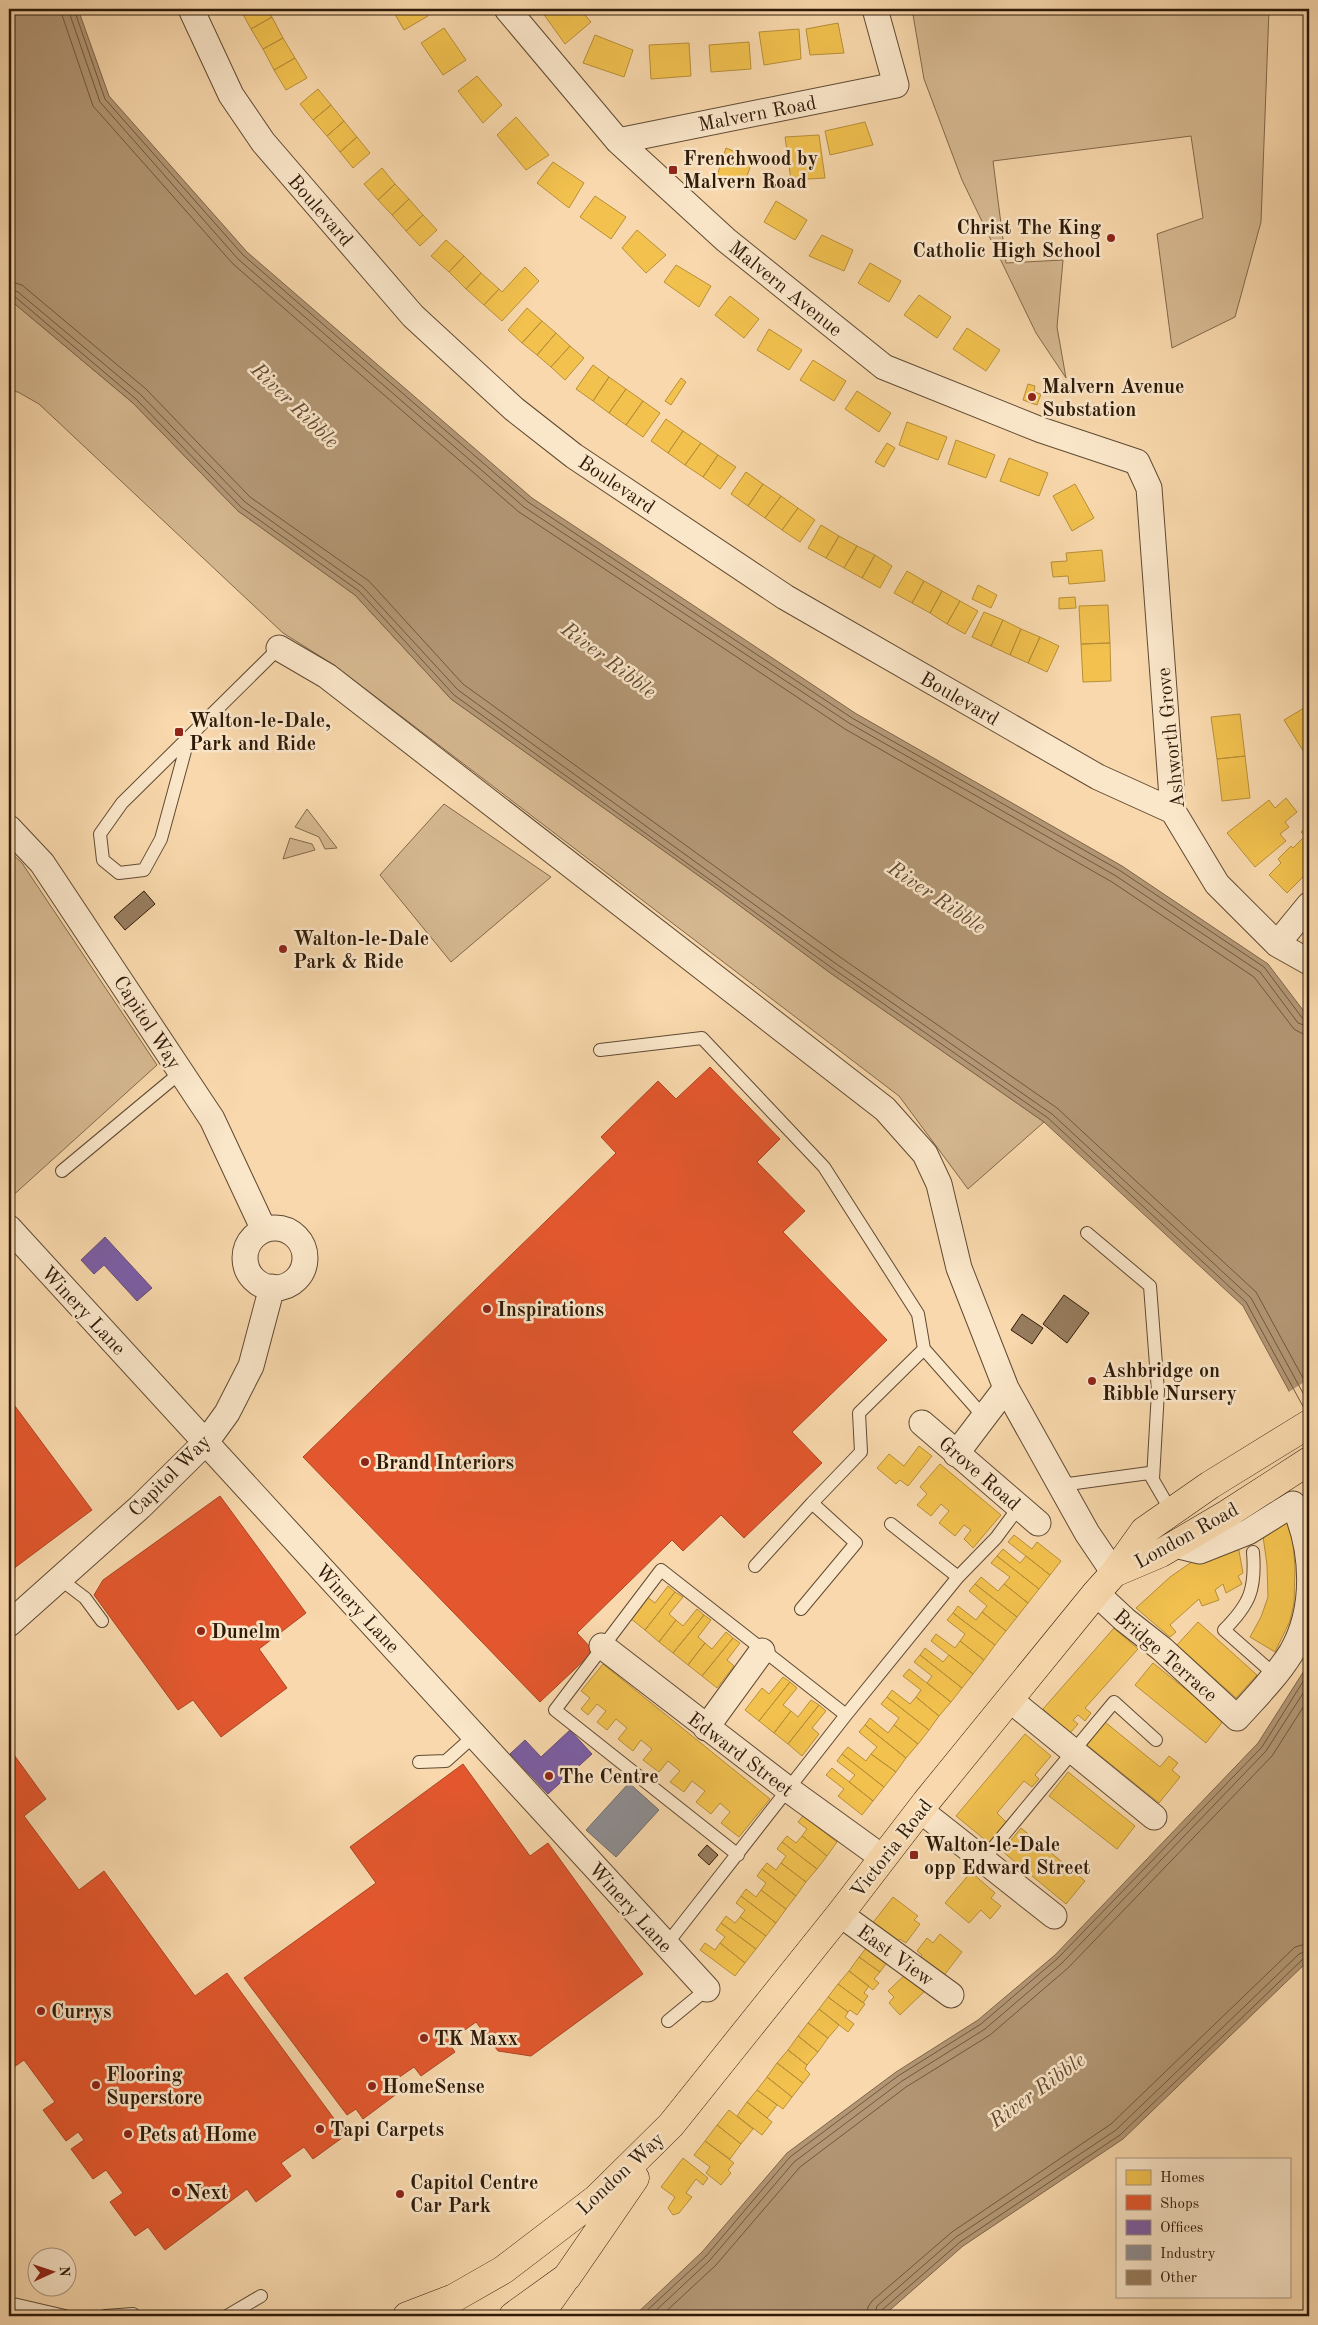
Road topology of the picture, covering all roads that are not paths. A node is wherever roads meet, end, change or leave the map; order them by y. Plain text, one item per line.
1 (191, 9) edge
2 (507, 9) edge
3 (875, 9) edge
4 (618, 141) junction
5 (1137, 462) joint
6 (279, 648) joint
7 (188, 740) junction
8 (1174, 811) junction
9 (9, 828) edge
10 (1309, 905) edge
11 (1277, 944) junction
12 (1309, 962) edge
13 (600, 1050) dead end
14 (180, 1072) junction
15 (62, 1171) dead end
16 (9, 1228) edge
17 (264, 1230) junction
18 (1087, 1233) dead end
19 (272, 1287) junction
20 (924, 1349) junction
21 (1006, 1388) junction
22 (984, 1417) junction
23 (922, 1423) dead end
24 (1307, 1426) edge
25 (206, 1442) junction
26 (956, 1454) junction
27 (1309, 1461) edge
28 (1153, 1479) junction
29 (1061, 1485) junction
30 (812, 1503) junction
31 (1019, 1507) junction
32 (1171, 1511) junction
33 (892, 1524) dead end
34 (1038, 1524) dead end
35 (1175, 1545) junction
36 (1252, 1552) dead end
37 (755, 1566) dead end
38 (1114, 1573) junction
39 (958, 1577) junction
40 (60, 1579) junction
41 (1096, 1593) junction
42 (801, 1609) dead end
43 (102, 1621) dead end
44 (9, 1624) edge
45 (602, 1646) junction
46 (762, 1651) junction
47 (1275, 1675) junction
48 (1009, 1700) junction
49 (846, 1715) junction
50 (706, 1728) junction
51 (475, 1734) junction
52 (1156, 1740) dead end
53 (1072, 1752) junction
54 (419, 1762) dead end
55 (788, 1790) junction
56 (920, 1810) junction
57 (1154, 1817) dead end
58 (738, 1855) junction
59 (883, 1858) junction
60 (983, 1860) junction
61 (840, 1914) junction
62 (1054, 1916) dead end
63 (666, 1945) junction
64 (707, 1989) joint
65 (951, 1995) dead end
66 (668, 2021) dead end
67 (671, 2125) junction
68 (567, 2277) junction
69 (261, 2296) dead end
70 (9, 2303) edge
71 (133, 2314) dead end
72 (65, 2316) edge
73 (106, 2316) edge
74 (228, 2316) edge
75 (407, 2316) edge
76 (513, 2316) edge
77 (539, 2316) edge

1 - 8 street, Boulevard
2 - 4 street, Malvern Avenue
3 - 4 street, Malvern Road
4 - 5 street, Malvern Avenue
5 - 8 street, Ashworth Grove
6 - 7 lane
6 - 21 street
7 - 7 lane
8 - 11 street, Ashworth Grove
9 - 14 street, Capitol Way
10 - 11 street
11 - 12 street, Ashworth Grove
13 - 20 lane
14 - 15 lane
14 - 17 street, Capitol Way
16 - 25 street, Winery Lane
17 - 19 street
17 - 19 street
18 - 28 lane
19 - 25 street, Capitol Way
20 - 22 lane
20 - 30 lane
21 - 22 street
21 - 29 street
22 - 26 street
23 - 26 street, Grove Road
24 - 32 main road, London Road
25 - 40 street, Capitol Way
25 - 51 street, Winery Lane
26 - 31 street, Grove Road
27 - 35 main road, London Road
28 - 29 lane
28 - 32 lane
29 - 38 street
30 - 37 lane
30 - 42 lane
31 - 34 street, Grove Road
31 - 39 lane
32 - 38 main road, London Road
33 - 39 lane
35 - 38 main road, London Road
35 - 47 street
36 - 47 lane
38 - 41 main road, Victoria Road
39 - 49 lane
40 - 43 lane
40 - 44 street, Capitol Way
41 - 47 street, Bridge Terrace
41 - 48 main road, Victoria Road
45 - 46 lane
45 - 50 street, Edward Street
45 - 58 lane
46 - 49 lane
46 - 50 street
48 - 53 street
48 - 56 main road, Victoria Road
49 - 55 lane
50 - 55 street, Edward Street
51 - 54 lane
51 - 63 street, Winery Lane
52 - 53 lane
53 - 57 street
53 - 60 lane
55 - 58 lane
55 - 59 street, Edward Street
56 - 59 main road, Victoria Road
56 - 60 street
58 - 63 lane
59 - 61 main road, Victoria Road
60 - 62 street
61 - 65 street, East View
61 - 67 main road, Victoria Road
63 - 64 street, Winery Lane
64 - 66 lane
67 - 68 main road, London Way
67 - 75 main road, London Way
68 - 76 main road, London Way
68 - 77 main road
69 - 74 lane
70 - 72 lane
71 - 73 lane

